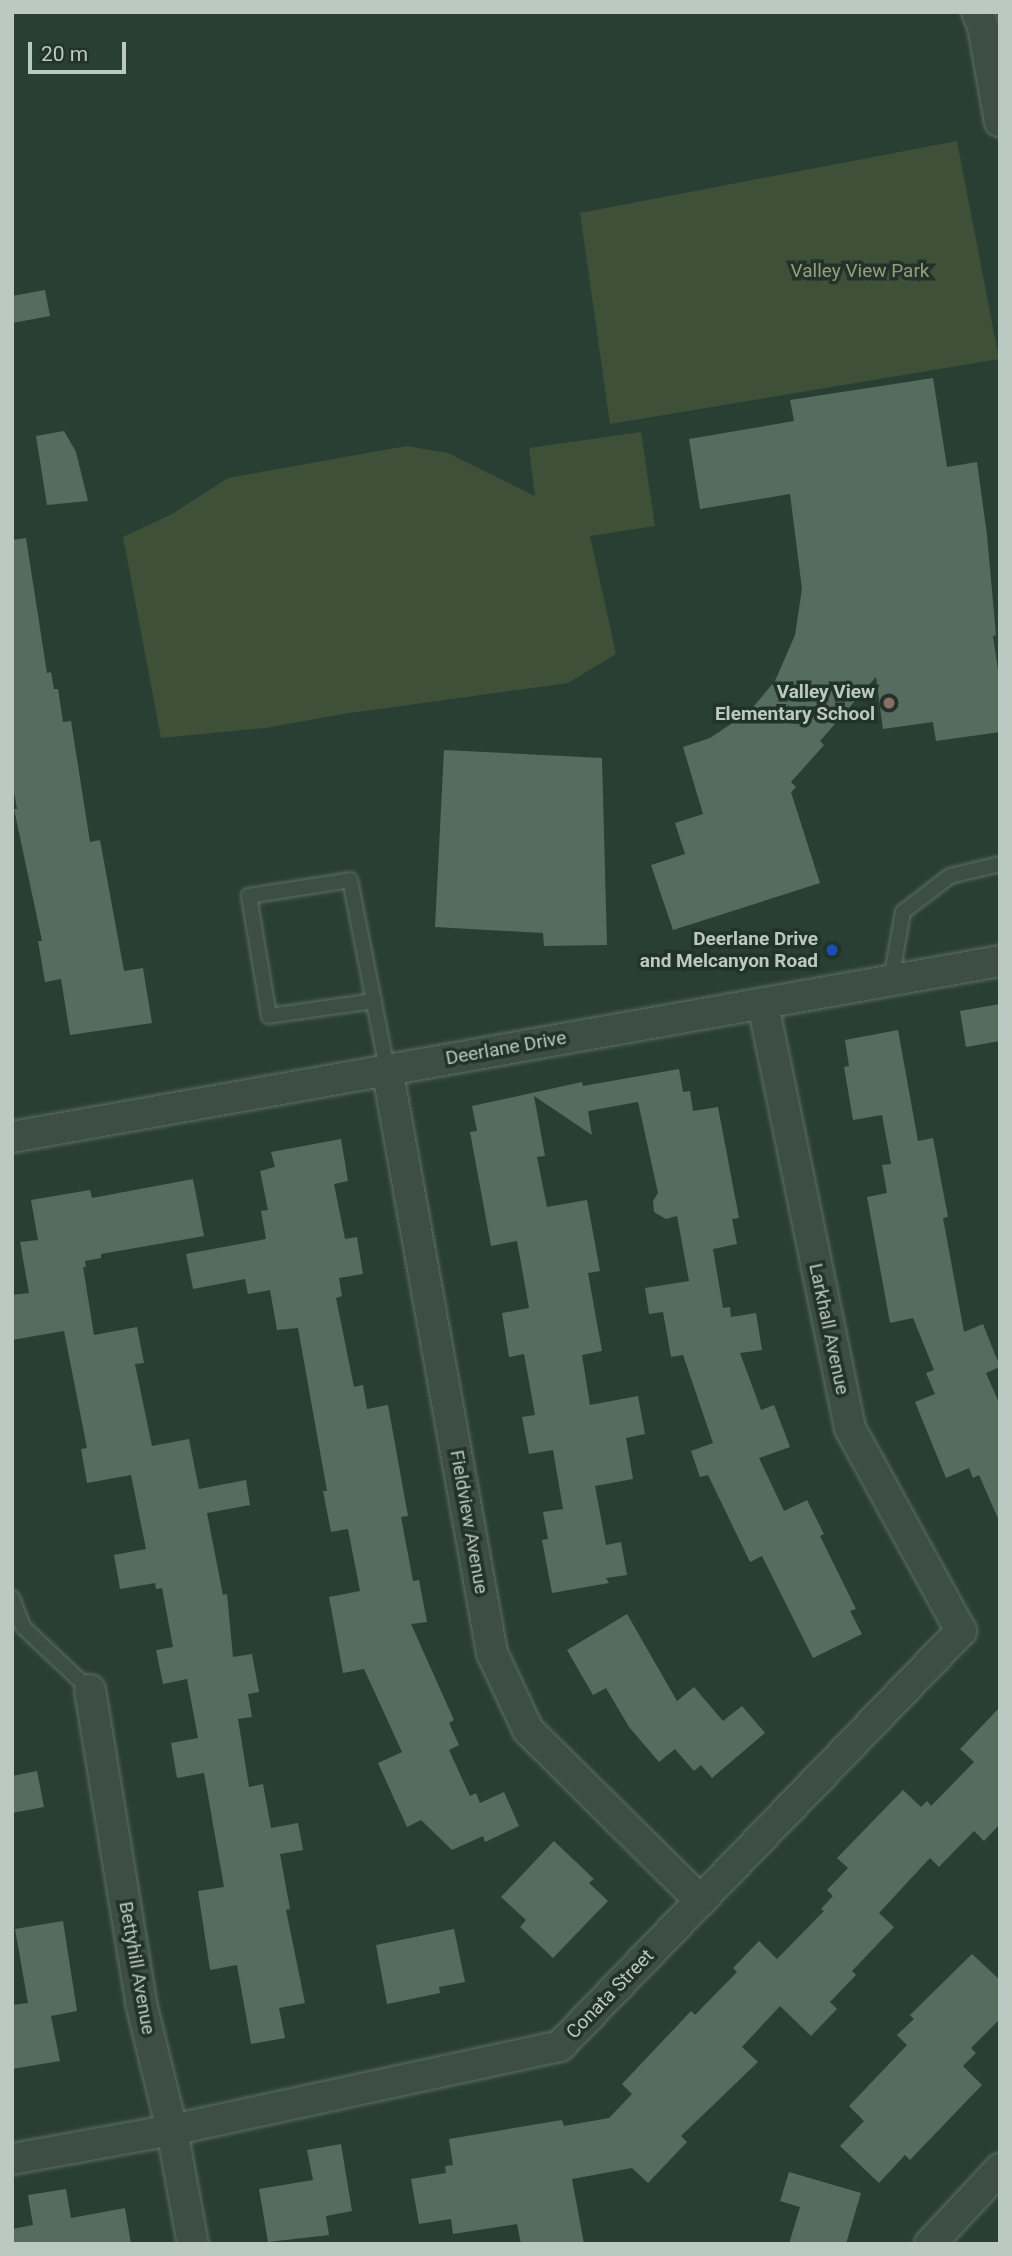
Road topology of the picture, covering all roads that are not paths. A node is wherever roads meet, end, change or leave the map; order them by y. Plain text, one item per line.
1 (976, 12) edge
2 (1000, 122) edge
3 (1000, 864) edge
4 (1000, 961) edge
5 (891, 980) junction
6 (374, 1001) junction
7 (763, 1003) junction
8 (387, 1068) junction
9 (12, 1137) edge
10 (12, 1598) edge
11 (961, 1631) joint
12 (90, 1690) joint
13 (701, 1901) junction
14 (172, 2130) junction
15 (12, 2159) edge
16 (1000, 2169) edge
17 (193, 2244) edge
18 (930, 2244) edge

1 - 2 street
3 - 5 lane
4 - 5 street, Deerlane Drive
5 - 7 street, Deerlane Drive
6 - 6 lane
6 - 8 lane
7 - 8 street, Deerlane Drive
7 - 11 street, Larkhall Avenue
8 - 9 street, Deerlane Drive
8 - 13 street, Fieldview Avenue
10 - 12 lane
11 - 13 street, Conata Street
12 - 14 street, Bettyhill Avenue
13 - 14 street, Conata Street
14 - 15 street, Conata Street
14 - 17 street, Bettyhill Avenue
16 - 18 street

